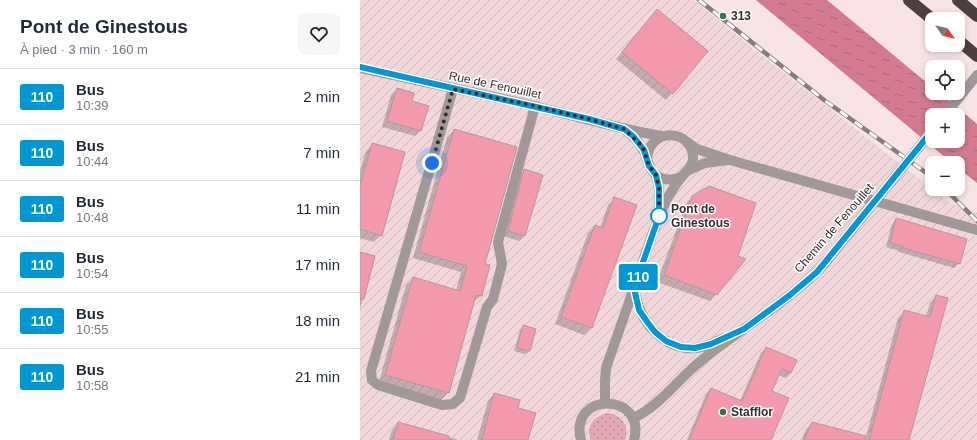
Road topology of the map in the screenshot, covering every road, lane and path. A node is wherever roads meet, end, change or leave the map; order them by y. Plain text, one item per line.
1 (910, 0) edge
2 (958, 0) edge
3 (925, 13) edge
4 (977, 16) edge
5 (965, 46) edge
6 (977, 56) edge
7 (360, 68) edge
8 (977, 75) edge
9 (453, 89) junction
10 (535, 106) junction
11 (951, 108) edge
12 (624, 129) junction
13 (661, 136) junction
14 (925, 140) edge
15 (687, 142) junction
16 (648, 159) junction
17 (730, 160) junction
18 (685, 173) junction
19 (656, 175) junction
20 (659, 216) junction
21 (977, 230) edge
22 (634, 288) junction
23 (744, 329) junction
24 (605, 403) junction
25 (633, 418) junction
26 (581, 440) edge
27 (634, 440) edge

1 - 3 highway
2 - 4 highway
5 - 6 highway
7 - 9 street, Rue de Fenouillet
8 - 11 street
9 - 10 street, Rue de Fenouillet
9 - 10 street
10 - 12 street, Rue de Fenouillet
12 - 13 street, Rue de Fenouillet
12 - 16 street, Rue de Fenouillet
13 - 15 street, Rue de Fenouillet
13 - 16 street
14 - 23 street, Chemin de Fenouillet, bridge
15 - 17 street, Rue de Fenouillet
15 - 18 street
16 - 19 street, Rue de Fenouillet
17 - 18 street, Rue de Fenouillet
17 - 21 street, Rue de Fenouillet
18 - 19 street, Rue de Fenouillet
18 - 20 street, Rue de Fenouillet
19 - 20 street, Rue de Fenouillet
20 - 22 street, Rue de Fenouillet
22 - 23 street, Chemin de Fenouillet
22 - 24 street, Rue de Fenouillet
23 - 25 street, Chemin de Fenouillet
24 - 25 street
24 - 26 street
25 - 27 street

